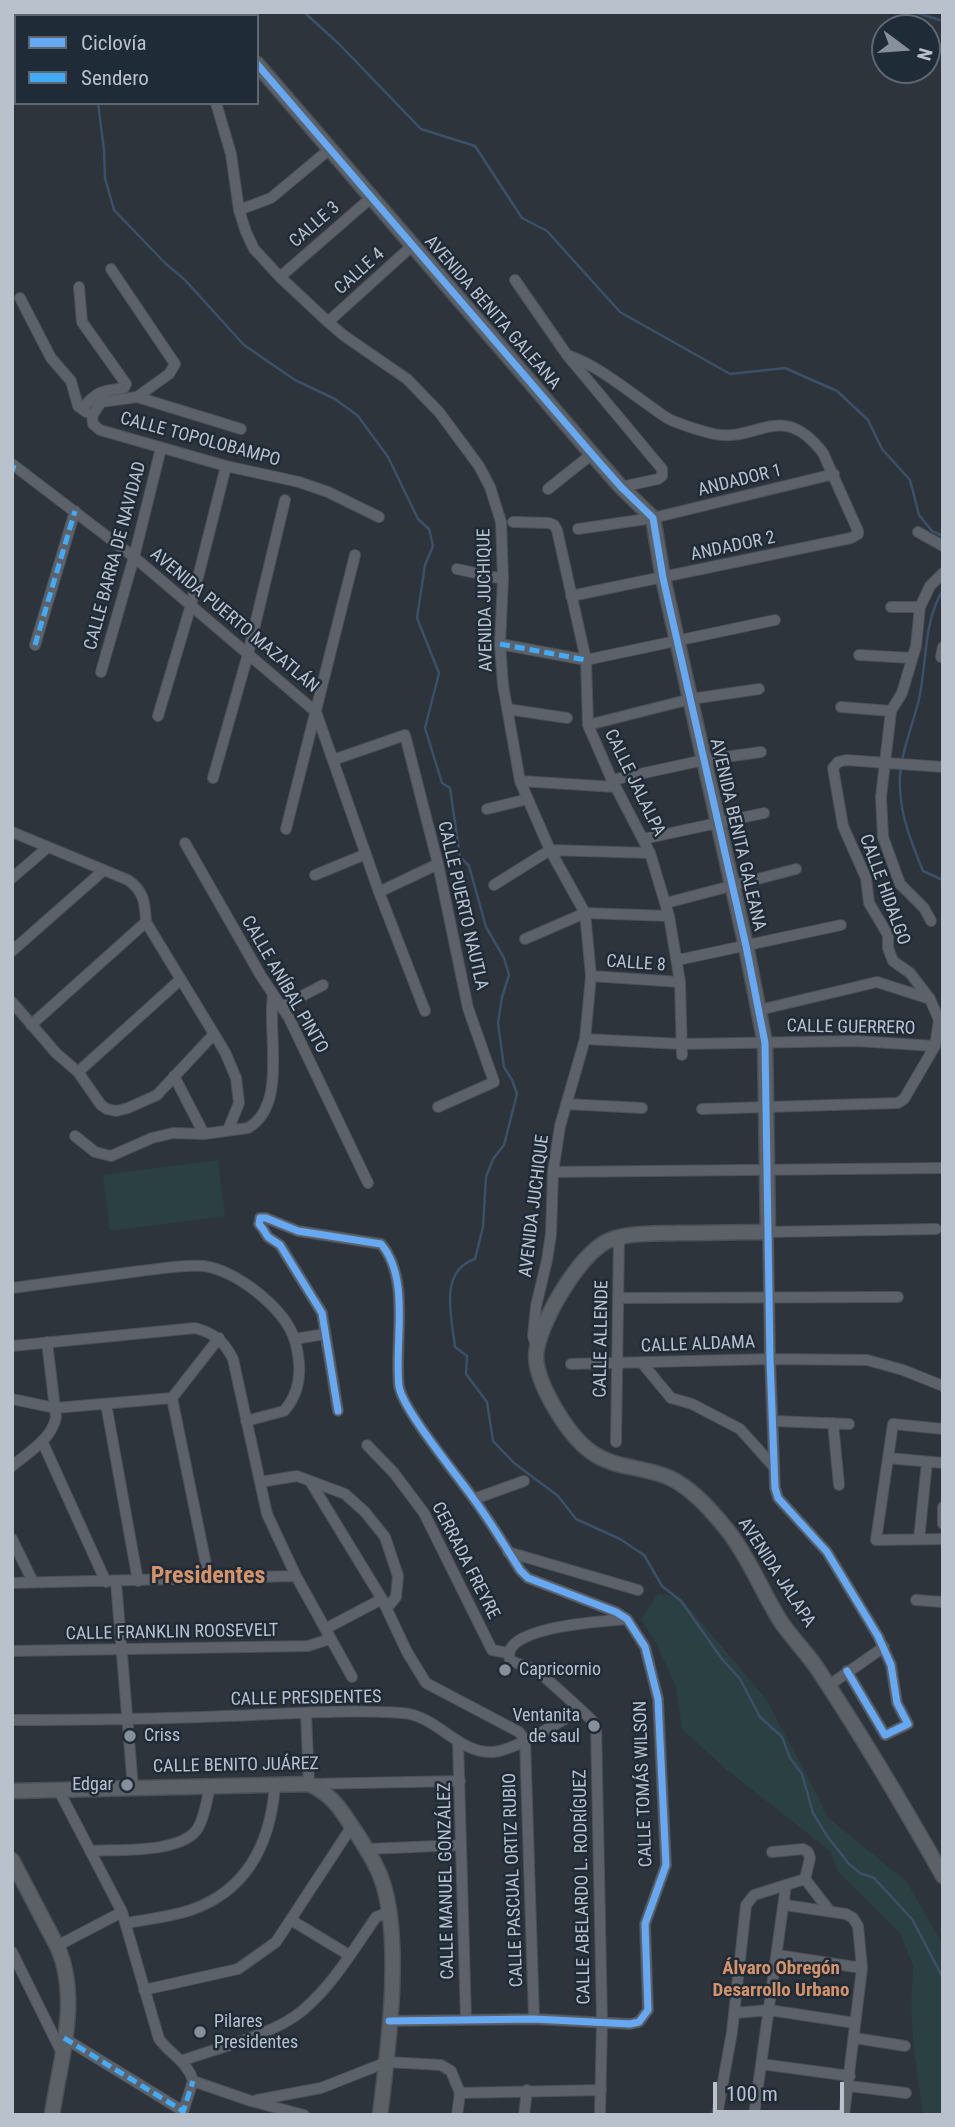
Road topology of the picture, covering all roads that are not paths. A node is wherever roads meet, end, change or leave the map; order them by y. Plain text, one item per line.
1 (259, 66) edge
2 (217, 105) edge
3 (331, 148) junction
4 (372, 197) junction
5 (239, 210) junction
6 (413, 245) junction
7 (111, 269) dead end
8 (280, 277) junction
9 (515, 280) dead end
10 (79, 286) dead end
11 (20, 298) dead end
12 (328, 322) junction
13 (567, 355) junction
14 (137, 397) junction
15 (82, 410) junction
16 (92, 416) junction
17 (241, 429) dead end
18 (161, 448) junction
19 (592, 454) junction
20 (226, 466) junction
21 (13, 467) edge
22 (834, 474) junction
23 (621, 487) junction
24 (548, 489) dead end
25 (285, 500) dead end
26 (75, 511) junction
27 (379, 517) dead end
28 (653, 518) junction
29 (513, 522) dead end
30 (578, 530) dead end
31 (918, 532) dead end
32 (943, 547) edge
33 (355, 555) dead end
34 (134, 557) junction
35 (457, 569) dead end
36 (943, 573) edge
37 (663, 578) junction
38 (503, 579) junction
39 (571, 596) junction
40 (191, 605) junction
41 (891, 607) dead end
42 (920, 607) junction
43 (775, 620) dead end
44 (677, 639) junction
45 (500, 644) junction
46 (35, 645) dead end
47 (248, 654) junction
48 (859, 655) dead end
49 (912, 658) junction
50 (586, 660) junction
51 (101, 672) dead end
52 (759, 689) dead end
53 (691, 699) junction
54 (841, 707) dead end
55 (507, 709) junction
56 (891, 711) junction
57 (316, 712) junction
58 (158, 716) dead end
59 (567, 718) dead end
60 (588, 725) junction
61 (761, 752) dead end
62 (333, 760) junction
63 (704, 760) junction
64 (887, 764) junction
65 (943, 767) edge
66 (213, 778) dead end
67 (520, 781) junction
68 (614, 784) junction
69 (528, 799) junction
70 (487, 808) dead end
71 (764, 813) dead end
72 (718, 822) junction
73 (286, 829) dead end
74 (12, 832) edge
75 (643, 839) junction
76 (185, 843) dead end
77 (48, 847) junction
78 (550, 850) junction
79 (650, 853) junction
80 (366, 854) junction
81 (438, 864) junction
82 (796, 869) dead end
83 (104, 870) junction
84 (315, 875) dead end
85 (12, 878) edge
86 (494, 885) dead end
87 (732, 885) junction
88 (379, 892) junction
89 (666, 903) junction
90 (585, 913) junction
91 (669, 916) junction
92 (931, 920) dead end
93 (146, 922) junction
94 (841, 925) dead end
95 (525, 939) dead end
96 (746, 946) junction
97 (12, 951) edge
98 (678, 960) junction
99 (591, 976) junction
100 (180, 980) junction
101 (680, 982) junction
102 (323, 985) dead end
103 (273, 995) junction
104 (930, 999) junction
105 (12, 1002) edge
106 (281, 1007) junction
107 (759, 1010) junction
108 (425, 1012) dead end
109 (31, 1025) junction
110 (214, 1034) junction
111 (584, 1039) junction
112 (765, 1044) junction
113 (935, 1046) junction
114 (682, 1050) junction
115 (78, 1072) junction
116 (174, 1076) junction
117 (566, 1104) junction
118 (438, 1107) dead end
119 (642, 1108) dead end
120 (767, 1108) junction
121 (702, 1109) dead end
122 (228, 1130) junction
123 (204, 1134) junction
124 (75, 1136) dead end
125 (943, 1168) edge
126 (767, 1169) junction
127 (553, 1172) junction
128 (368, 1183) dead end
129 (936, 1229) dead end
130 (768, 1232) junction
131 (619, 1237) junction
132 (12, 1289) edge
133 (769, 1296) junction
134 (898, 1297) dead end
135 (618, 1298) junction
136 (326, 1334) junction
137 (219, 1338) junction
138 (295, 1339) junction
139 (47, 1342) junction
140 (12, 1346) edge
141 (537, 1348) junction
142 (770, 1359) junction
143 (618, 1363) junction
144 (642, 1363) junction
145 (571, 1364) dead end
146 (943, 1386) edge
147 (172, 1398) junction
148 (12, 1399) edge
149 (106, 1404) junction
150 (55, 1408) junction
151 (338, 1410) dead end
152 (246, 1421) junction
153 (773, 1421) junction
154 (834, 1423) junction
155 (849, 1424) dead end
156 (943, 1429) edge
157 (42, 1441) junction
158 (616, 1442) dead end
159 (368, 1446) dead end
160 (888, 1458) junction
161 (927, 1462) junction
162 (943, 1463) edge
163 (12, 1465) edge
164 (774, 1467) junction
165 (310, 1481) junction
166 (524, 1481) dead end
167 (260, 1482) junction
168 (839, 1485) dead end
169 (474, 1499) junction
170 (943, 1507) edge
171 (943, 1524) edge
172 (12, 1539) edge
173 (919, 1539) junction
174 (943, 1539) edge
175 (508, 1552) junction
176 (296, 1576) junction
177 (209, 1578) junction
178 (138, 1581) junction
179 (33, 1582) junction
180 (111, 1582) junction
181 (12, 1583) edge
182 (638, 1590) dead end
183 (916, 1600) dead end
184 (943, 1602) edge
185 (384, 1603) junction
186 (627, 1619) junction
187 (328, 1634) junction
188 (884, 1647) junction
189 (122, 1650) junction
190 (12, 1651) edge
191 (508, 1653) junction
192 (847, 1671) junction
193 (352, 1677) dead end
194 (828, 1686) junction
195 (580, 1710) junction
196 (306, 1713) junction
197 (12, 1720) edge
198 (127, 1720) junction
199 (525, 1740) junction
200 (458, 1742) junction
201 (460, 1781) junction
202 (275, 1784) junction
203 (309, 1784) junction
204 (210, 1786) junction
205 (133, 1787) junction
206 (58, 1789) junction
207 (12, 1791) edge
208 (352, 1826) junction
209 (461, 1845) junction
210 (367, 1849) junction
211 (90, 1851) junction
212 (772, 1852) dead end
213 (13, 1862) edge
214 (943, 1876) edge
215 (806, 1880) junction
216 (786, 1885) junction
217 (785, 1905) junction
218 (829, 1910) junction
219 (122, 1912) junction
220 (388, 1912) junction
221 (291, 1920) junction
222 (127, 1923) junction
223 (57, 1946) junction
224 (349, 1955) junction
225 (777, 1955) junction
226 (13, 1957) edge
227 (862, 1968) junction
228 (144, 1990) junction
229 (769, 2010) junction
230 (735, 2013) junction
231 (534, 2019) junction
232 (466, 2020) junction
233 (389, 2021) junction
234 (601, 2021) junction
235 (855, 2024) junction
236 (855, 2038) junction
237 (63, 2045) junction
238 (905, 2046) dead end
239 (181, 2061) junction
240 (387, 2062) junction
241 (761, 2064) junction
242 (193, 2081) junction
243 (850, 2081) junction
244 (527, 2090) junction
245 (601, 2090) junction
246 (460, 2092) junction
247 (906, 2093) dead end
248 (251, 2101) junction
249 (182, 2113) edge
250 (52, 2115) edge
251 (304, 2115) edge
252 (380, 2115) edge
253 (457, 2115) edge
254 (524, 2115) edge
255 (600, 2115) edge
256 (717, 2115) edge
257 (754, 2115) edge
258 (844, 2115) edge

1 - 3 street, AVENIDA BENITA GALEANA
2 - 5 street, AVENIDA JUCHIQUE
3 - 4 street, AVENIDA BENITA GALEANA
3 - 5 street
4 - 6 street, AVENIDA BENITA GALEANA
4 - 8 street, CALLE 3
5 - 8 street, AVENIDA JUCHIQUE
6 - 12 street, CALLE 4
6 - 19 street, AVENIDA BENITA GALEANA
7 - 14 street
8 - 12 street, AVENIDA JUCHIQUE
9 - 13 street
10 - 15 street
11 - 15 street
12 - 38 street, AVENIDA JUCHIQUE
13 - 22 street
13 - 23 street
14 - 16 street, CALLE TOPOLOBAMPO
14 - 17 street, CALLE TOPOLOBAMPO
15 - 16 street
16 - 18 street, CALLE TOPOLOBAMPO
18 - 20 street, CALLE TOPOLOBAMPO
18 - 34 street, CALLE BARRA DE NAVIDAD
19 - 23 street, AVENIDA BENITA GALEANA
19 - 24 street
20 - 27 street, CALLE TOPOLOBAMPO
20 - 40 street
21 - 26 street, AVENIDA PUERTO MAZATLÁN
22 - 28 street, ANDADOR 1
22 - 37 street, ANDADOR 2
23 - 28 street, AVENIDA BENITA GALEANA
25 - 47 street
26 - 34 street, AVENIDA PUERTO MAZATLÁN
26 - 46 street
28 - 30 street, ANDADOR 1
28 - 37 street, AVENIDA BENITA GALEANA
29 - 39 street, CALLE JALALPA
31 - 32 street
33 - 57 street
34 - 40 street, AVENIDA PUERTO MAZATLÁN
34 - 51 street, CALLE BARRA DE NAVIDAD
35 - 38 street
36 - 42 street
37 - 39 street, ANDADOR 2
37 - 44 street, AVENIDA BENITA GALEANA
38 - 45 street, AVENIDA JUCHIQUE
39 - 50 street, CALLE JALALPA
40 - 47 street, AVENIDA PUERTO MAZATLÁN
40 - 58 street
41 - 42 street
42 - 49 street
43 - 44 street
44 - 50 street
44 - 53 street, AVENIDA BENITA GALEANA
45 - 50 street
45 - 55 street, AVENIDA JUCHIQUE
47 - 57 street, AVENIDA PUERTO MAZATLÁN
47 - 66 street
48 - 49 street
49 - 56 street
50 - 60 street, CALLE JALALPA
52 - 53 street
53 - 60 street
53 - 63 street, AVENIDA BENITA GALEANA
54 - 56 street
55 - 59 street
55 - 67 street, AVENIDA JUCHIQUE
56 - 64 street
57 - 62 street, AVENIDA PUERTO MAZATLÁN
57 - 73 street
60 - 68 street, CALLE JALALPA
61 - 63 street
62 - 80 street, AVENIDA PUERTO MAZATLÁN
62 - 81 street, CALLE PUERTO NAUTLA
63 - 68 street
63 - 72 street, AVENIDA BENITA GALEANA
64 - 65 street
64 - 92 street
64 - 104 street, CALLE HIDALGO
67 - 68 street
67 - 69 street, AVENIDA JUCHIQUE
68 - 75 street, CALLE JALALPA
69 - 70 street
69 - 78 street, AVENIDA JUCHIQUE
71 - 72 street
72 - 75 street
72 - 87 street, AVENIDA BENITA GALEANA
74 - 77 street
75 - 79 street, CALLE JALALPA
76 - 103 street, CALLE ANÍBAL PINTO
77 - 83 street
77 - 85 street
78 - 79 street
78 - 86 street
78 - 90 street, AVENIDA JUCHIQUE
79 - 89 street, CALLE JALALPA
80 - 84 street
80 - 88 street, AVENIDA PUERTO MAZATLÁN
81 - 88 street
81 - 118 street, CALLE PUERTO NAUTLA
82 - 87 street
83 - 93 street
83 - 97 street
87 - 89 street
87 - 96 street, AVENIDA BENITA GALEANA
88 - 108 street, AVENIDA PUERTO MAZATLÁN
89 - 91 street, CALLE JALALPA
90 - 91 street
90 - 95 street
90 - 99 street, AVENIDA JUCHIQUE
91 - 98 street, CALLE JALALPA
93 - 100 street
93 - 109 street
94 - 96 street
96 - 98 street
96 - 107 street, AVENIDA BENITA GALEANA
98 - 101 street, CALLE JALALPA
99 - 101 street, CALLE 8
99 - 111 street, AVENIDA JUCHIQUE
100 - 110 street
100 - 115 street
101 - 114 street, CALLE JALALPA
102 - 106 street
103 - 106 street, CALLE ANÍBAL PINTO
103 - 122 street
104 - 107 street
104 - 113 street, CALLE HIDALGO
105 - 109 street
106 - 128 street, CALLE ANÍBAL PINTO
107 - 112 street, AVENIDA BENITA GALEANA
109 - 115 street
110 - 116 street
110 - 122 street
111 - 114 street, CALLE GUERRERO
111 - 117 street, AVENIDA JUCHIQUE
112 - 113 street, CALLE GUERRERO
112 - 114 street, CALLE GUERRERO
112 - 120 street, AVENIDA BENITA GALEANA
113 - 120 street, CALLE HIDALGO
115 - 116 street
116 - 123 street
117 - 119 street
117 - 127 street, AVENIDA JUCHIQUE
120 - 121 street
120 - 126 street, AVENIDA BENITA GALEANA
122 - 123 street
123 - 124 street
125 - 126 street
126 - 127 street
126 - 130 street, AVENIDA BENITA GALEANA
127 - 141 street, AVENIDA JUCHIQUE
129 - 130 street
130 - 131 street
130 - 133 street, AVENIDA BENITA GALEANA
131 - 135 street, CALLE ALLENDE
131 - 141 street
132 - 138 street
133 - 134 street
133 - 135 street
133 - 142 street, AVENIDA BENITA GALEANA
135 - 143 street, CALLE ALLENDE
136 - 138 street
136 - 151 street
136 - 169 street
137 - 139 street
137 - 147 street
137 - 152 street
138 - 152 street
139 - 140 street
139 - 150 street
141 - 194 street, AVENIDA JALAPA
142 - 144 street, CALLE ALDAMA
142 - 146 street, CALLE ALDAMA
142 - 153 street, AVENIDA BENITA GALEANA
143 - 144 street, CALLE ALDAMA
143 - 145 street, CALLE ALDAMA
143 - 158 street, CALLE ALLENDE
144 - 164 street
147 - 149 street
147 - 177 street
148 - 150 street
149 - 150 street
149 - 178 street
150 - 157 street
152 - 167 street
153 - 154 street
153 - 164 street, AVENIDA BENITA GALEANA
154 - 155 street
154 - 168 street
156 - 160 street
157 - 163 street
157 - 180 street
159 - 191 street, CERRADA FREYRE
160 - 161 street
160 - 173 street
161 - 162 street
161 - 173 street
164 - 188 street, AVENIDA BENITA GALEANA
165 - 167 street
165 - 185 street
165 - 185 street
166 - 169 street
167 - 176 street
169 - 175 street
170 - 171 street
172 - 179 street
173 - 174 street
175 - 182 street
175 - 186 street
176 - 177 street
176 - 187 street
177 - 178 street
178 - 180 street
179 - 180 street
179 - 181 street
180 - 189 street
183 - 184 street
185 - 187 street, CALLE FRANKLIN ROOSEVELT
185 - 199 street
186 - 191 street
186 - 234 street, CALLE TOMÁS WILSON
187 - 189 street, CALLE FRANKLIN ROOSEVELT
187 - 193 street
188 - 192 street
188 - 192 street, AVENIDA BENITA GALEANA
189 - 190 street, CALLE FRANKLIN ROOSEVELT
189 - 198 street
191 - 195 street, CALLE ABELARDO L. RODRÍGUEZ
192 - 194 street
194 - 214 street, AVENIDA JALAPA
195 - 199 street, CALLE PRESIDENTES
195 - 234 street, CALLE ABELARDO L. RODRÍGUEZ
196 - 198 street, CALLE PRESIDENTES
196 - 200 street, CALLE PRESIDENTES
196 - 203 street
197 - 198 street, CALLE PRESIDENTES
198 - 205 street
199 - 200 street, CALLE PRESIDENTES
199 - 231 street, CALLE PASCUAL ORTIZ RUBIO
200 - 201 street, CALLE MANUEL GONZÁLEZ
201 - 203 street, CALLE BENITO JUÁREZ
201 - 209 street, CALLE MANUEL GONZÁLEZ
202 - 203 street, CALLE BENITO JUÁREZ
202 - 204 street, CALLE BENITO JUÁREZ
202 - 222 street
203 - 208 street
204 - 205 street, CALLE BENITO JUÁREZ
204 - 211 street
205 - 206 street, CALLE BENITO JUÁREZ
206 - 207 street, CALLE BENITO JUÁREZ
206 - 211 street
208 - 210 street
208 - 221 street
209 - 210 street
209 - 232 street, CALLE MANUEL GONZÁLEZ
210 - 220 street
211 - 219 street
212 - 215 street
213 - 223 street
215 - 216 street
215 - 218 street
216 - 217 street
216 - 230 street
217 - 218 street
217 - 225 street
218 - 227 street
219 - 222 street
219 - 223 street
220 - 224 street
220 - 233 street
221 - 224 street
221 - 228 street
222 - 228 street
223 - 237 street
224 - 239 street
225 - 227 street
225 - 229 street
226 - 237 street
227 - 235 street
228 - 239 street
229 - 230 street
229 - 235 street
229 - 241 street
230 - 256 street
231 - 232 street
231 - 234 street
232 - 233 street
233 - 240 street
234 - 245 street, CALLE ABELARDO L. RODRÍGUEZ
235 - 236 street
236 - 238 street
236 - 243 street
237 - 249 street
237 - 250 street
239 - 242 street
240 - 246 street
240 - 248 street
240 - 252 street
241 - 243 street
241 - 257 street
242 - 248 street
242 - 249 street
243 - 247 street
243 - 258 street
244 - 245 street
244 - 246 street
244 - 254 street
245 - 255 street, CALLE ABELARDO L. RODRÍGUEZ
246 - 253 street
248 - 251 street

